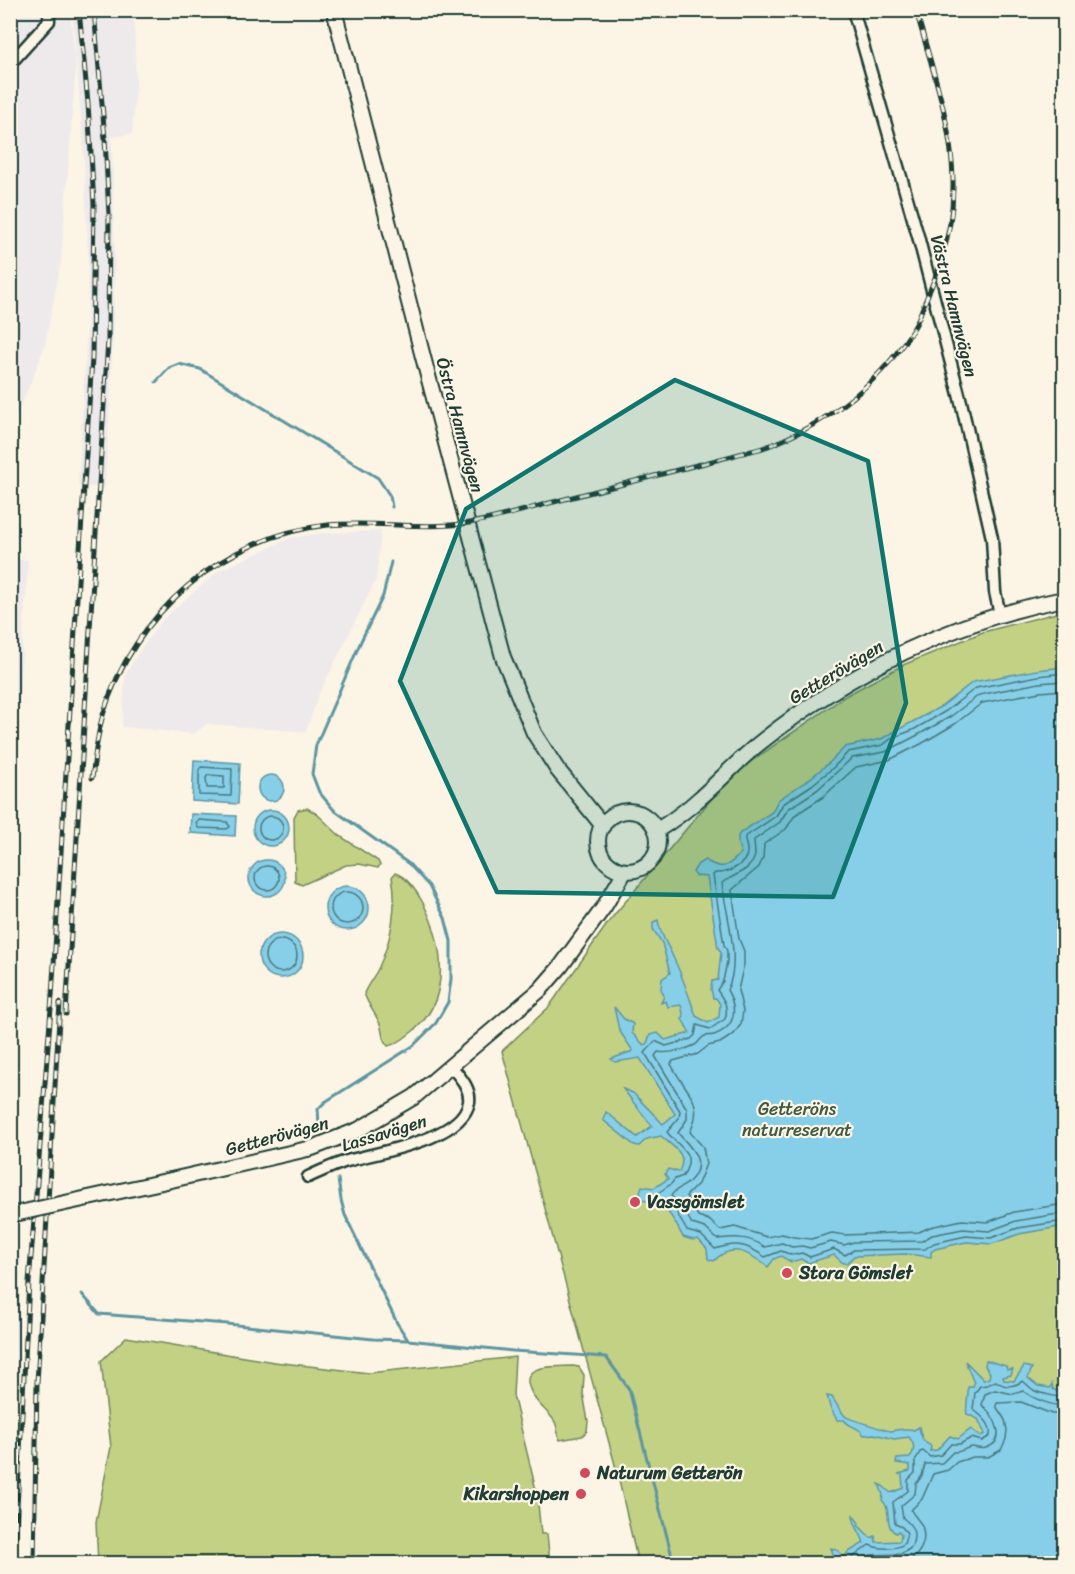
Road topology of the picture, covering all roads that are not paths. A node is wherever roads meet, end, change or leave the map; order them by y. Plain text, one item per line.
1 (49, 10) edge
2 (334, 10) edge
3 (853, 10) edge
4 (10, 64) edge
5 (1065, 599) edge
6 (1000, 615) junction
7 (603, 826) junction
8 (656, 831) junction
9 (625, 871) junction
10 (451, 1066) junction
11 (308, 1177) dead end
12 (10, 1215) edge

1 - 4 street
2 - 7 street, Östra Hamnvägen
3 - 6 street, Västra Hamnvägen
5 - 6 street, Getterövägen
6 - 8 street, Getterövägen
7 - 8 street
7 - 9 street
8 - 9 street
9 - 10 street, Getterövägen
10 - 11 street, Lassavägen
10 - 12 street, Getterövägen, bridge

